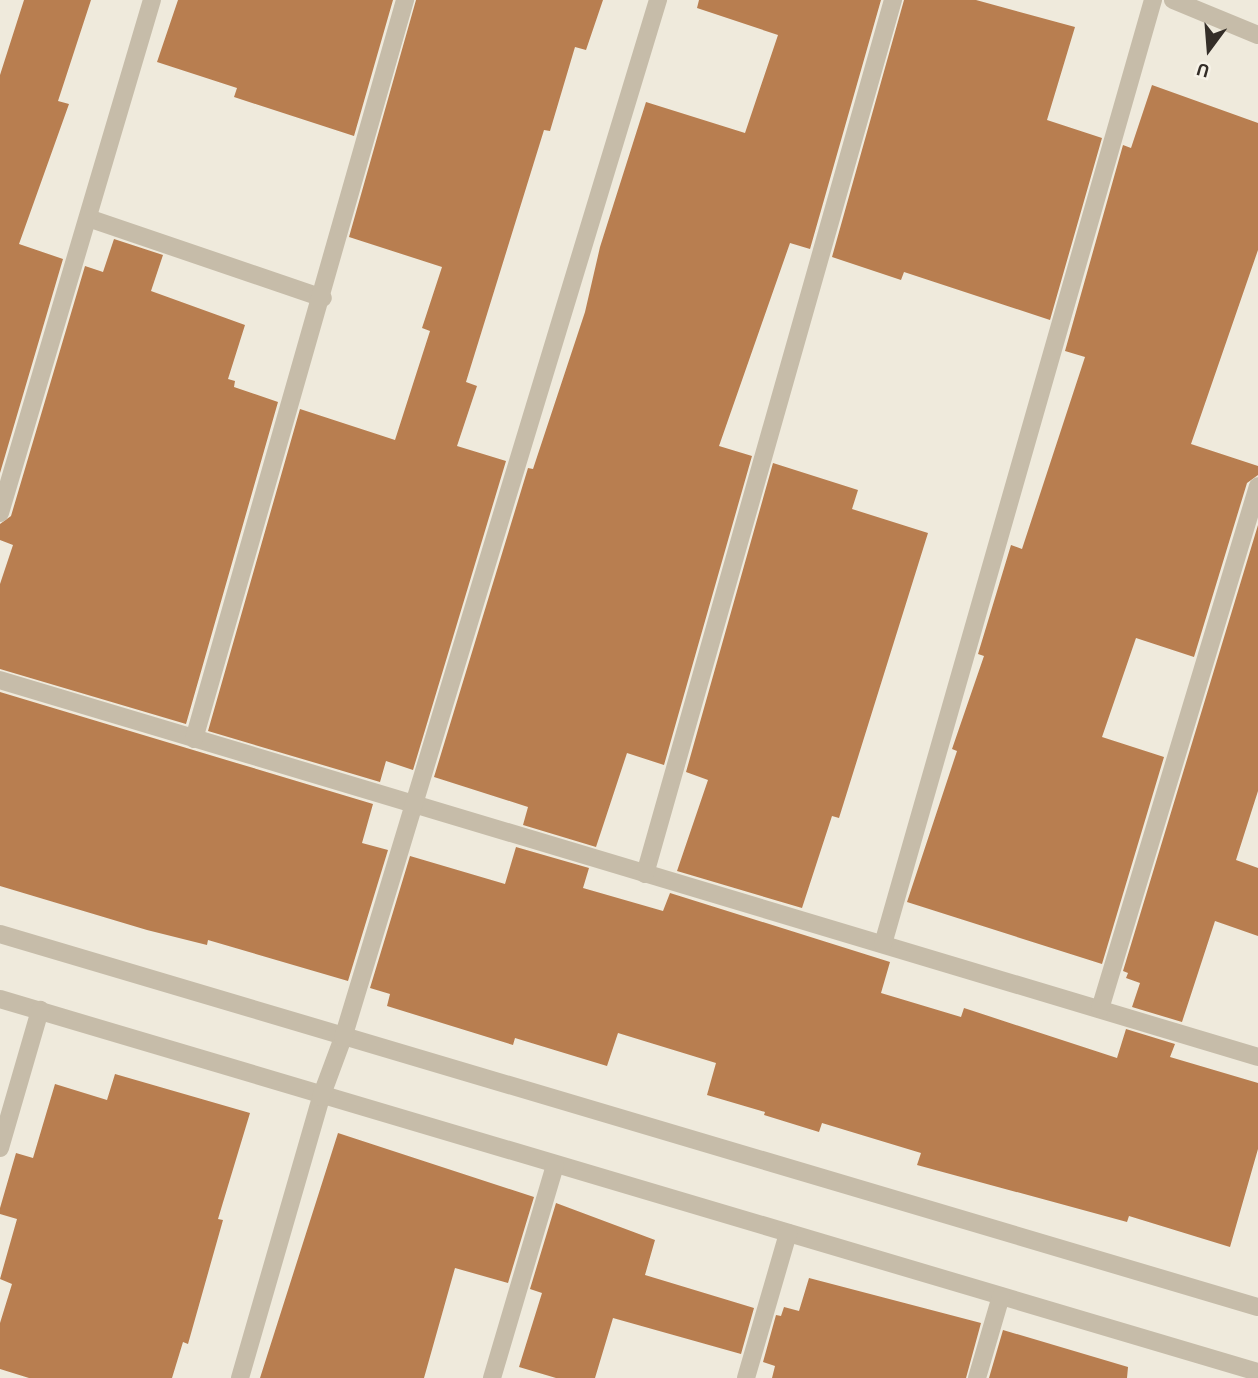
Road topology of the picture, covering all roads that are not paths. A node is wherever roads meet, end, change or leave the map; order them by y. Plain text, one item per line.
1 (152, 0) edge
2 (405, 0) edge
3 (658, 0) edge
4 (893, 0) edge
5 (1153, 0) edge
6 (1173, 0) edge
7 (1258, 35) edge
8 (88, 218) junction
9 (323, 298) junction
10 (1258, 486) edge
11 (0, 513) edge
12 (0, 680) edge
13 (194, 739) junction
14 (412, 806) junction
15 (645, 874) junction
16 (0, 934) edge
17 (883, 944) junction
18 (0, 999) edge
19 (1100, 1009) junction
20 (40, 1010) junction
21 (343, 1038) junction
22 (1258, 1057) edge
23 (321, 1097) junction
24 (0, 1148) edge
25 (555, 1165) junction
26 (788, 1233) junction
27 (1258, 1287) edge
28 (1001, 1296) junction
29 (1256, 1306) edge
30 (1248, 1373) edge
31 (240, 1378) edge
32 (492, 1378) edge
33 (746, 1378) edge
34 (977, 1378) edge

1 - 8 street
2 - 9 street
3 - 14 street
4 - 15 street
5 - 17 street
6 - 7 street
8 - 9 street
8 - 11 street
9 - 13 street
10 - 19 street
12 - 13 street
13 - 14 street
14 - 15 street
14 - 21 street
15 - 17 street
16 - 21 street
17 - 19 street
18 - 20 street
19 - 22 street
20 - 23 street
20 - 24 street
21 - 23 street
21 - 29 street
23 - 25 street
23 - 31 street
25 - 26 street
25 - 32 street
26 - 28 street
26 - 33 street
27 - 29 street
28 - 30 street
28 - 34 street

